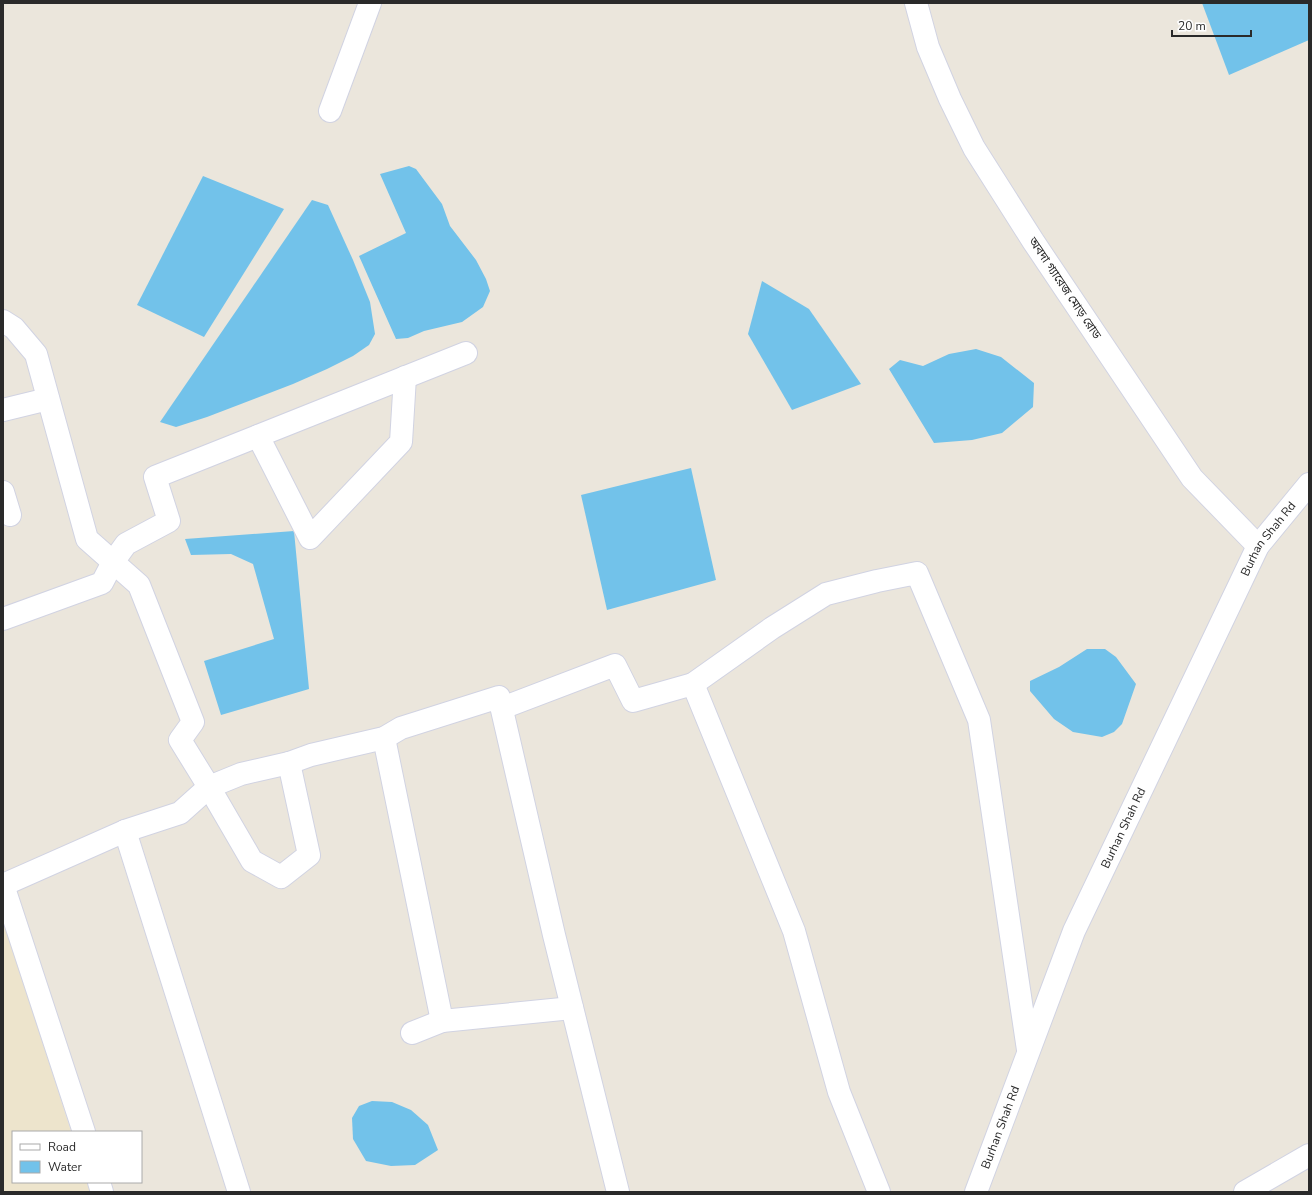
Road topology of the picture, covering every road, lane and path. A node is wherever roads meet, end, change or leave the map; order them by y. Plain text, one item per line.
1 (370, 3) edge
2 (916, 3) edge
3 (330, 111) dead end
4 (3, 321) edge
5 (466, 353) dead end
6 (405, 377) junction
7 (48, 399) junction
8 (3, 410) edge
9 (258, 436) junction
10 (1309, 484) edge
11 (3, 492) edge
12 (10, 515) dead end
13 (1258, 546) junction
14 (113, 562) junction
15 (3, 619) edge
16 (693, 684) junction
17 (502, 708) junction
18 (384, 738) junction
19 (289, 763) junction
20 (209, 787) junction
21 (125, 831) junction
22 (3, 885) edge
23 (572, 1008) junction
24 (442, 1021) junction
25 (412, 1033) dead end
26 (1028, 1051) junction
27 (84, 1131) edge
28 (1309, 1155) edge
29 (239, 1192) edge
30 (618, 1192) edge
31 (879, 1192) edge
32 (976, 1192) edge
33 (1245, 1192) edge

1 - 3 street
2 - 13 street, অবদা গ্যারেজ মোড় রোড
4 - 7 street
5 - 6 street
6 - 9 street
6 - 9 street
7 - 8 street
7 - 14 street
9 - 14 street
10 - 13 street, Burhan Shah Rd
11 - 12 street
13 - 26 street, Burhan Shah Rd
14 - 15 street
14 - 20 street
16 - 17 street
16 - 26 street
16 - 31 street
17 - 18 street
17 - 23 street
18 - 19 street
18 - 24 street
19 - 20 street
19 - 20 street
20 - 21 street
21 - 22 street
21 - 29 street
22 - 27 street
23 - 24 street
23 - 30 street
24 - 25 street
26 - 32 street, Burhan Shah Rd
28 - 33 street

